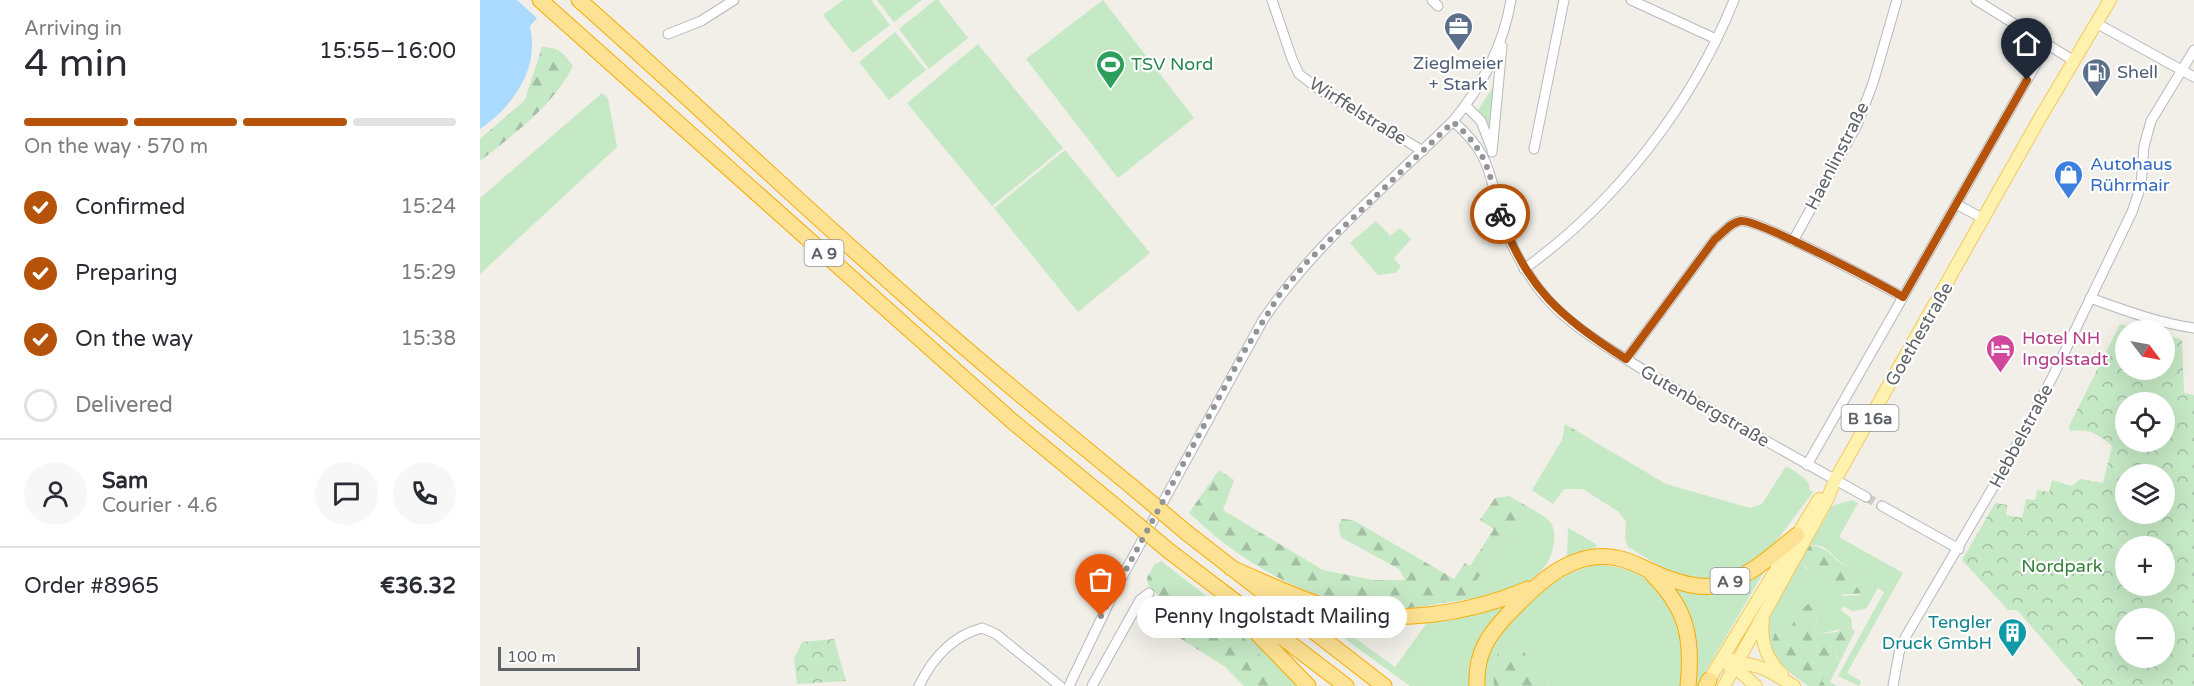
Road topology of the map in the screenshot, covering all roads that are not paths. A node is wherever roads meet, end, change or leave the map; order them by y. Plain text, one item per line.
1 (540, 0) edge
2 (579, 0) edge
3 (734, 0) edge
4 (1272, 0) edge
5 (1511, 0) edge
6 (1564, 0) edge
7 (1631, 0) edge
8 (1734, 0) edge
9 (1897, 0) edge
10 (1976, 0) edge
11 (2110, 0) edge
12 (1993, 4) edge
13 (2096, 23) junction
14 (668, 34) dead end
15 (1502, 38) junction
16 (1716, 39) junction
17 (2047, 45) junction
18 (2194, 50) edge
19 (2074, 61) junction
20 (2181, 71) junction
21 (2194, 77) edge
22 (1466, 106) junction
23 (1453, 122) junction
24 (1534, 149) dead end
25 (1423, 151) junction
26 (1492, 152) junction
27 (1492, 176) junction
28 (1956, 204) junction
29 (1984, 219) junction
30 (1793, 241) junction
31 (1524, 269) junction
32 (1903, 297) junction
33 (2090, 298) junction
34 (2194, 328) edge
35 (1626, 359) junction
36 (1807, 465) junction
37 (1835, 480) junction
38 (1866, 497) tunnel mouth
39 (1882, 506) tunnel mouth
40 (1797, 535) junction
41 (1959, 549) junction
42 (1231, 568) junction
43 (1650, 572) junction
44 (1536, 585) junction
45 (1149, 593) dead end
46 (1224, 594) junction
47 (1764, 616) junction
48 (1248, 618) junction
49 (1731, 644) junction
50 (1735, 664) junction
51 (1707, 683) edge
52 (919, 686) edge
53 (1060, 686) edge
54 (1069, 686) edge
55 (1092, 686) edge
56 (1308, 686) edge
57 (1336, 686) edge
58 (1346, 686) edge
59 (1384, 686) edge
60 (1477, 686) edge
61 (1688, 686) edge
62 (1724, 686) edge
63 (1756, 686) edge
64 (1794, 686) edge
65 (1893, 686) edge

1 - 46 highway, A 9, bridge
2 - 42 highway, A 9, bridge
3 - 14 street
4 - 25 street, Wirffelstraße
5 - 15 street
6 - 24 street
7 - 16 street
8 - 16 street
9 - 30 street, Haenlinstraße
10 - 12 street
11 - 13 main road, Goethestraße / B 16a
12 - 17 street
13 - 19 main road, Goethestraße / B 16a
13 - 20 street
15 - 22 street
15 - 26 street
16 - 31 street
17 - 19 street
17 - 28 street, Goethestraße
18 - 20 street, Hebbelstraße
19 - 29 main road, Goethestraße / B 16a
20 - 21 street
20 - 33 street, Hebbelstraße
22 - 23 street
22 - 26 street, Gutenbergstraße
23 - 25 street
23 - 27 street, Gutenbergstraße
25 - 54 street
26 - 27 street, Gutenbergstraße
27 - 31 street, Gutenbergstraße
28 - 29 street
28 - 32 street, Goethestraße
29 - 37 main road, Goethestraße / B 16a
30 - 32 street
30 - 35 street
31 - 35 street, Gutenbergstraße
32 - 36 street, Goethestraße
33 - 34 street
33 - 41 street, Hebbelstraße
35 - 36 street, Gutenbergstraße
36 - 37 street, Gutenbergstraße
37 - 38 street, Gutenbergstraße
37 - 40 main road, B 16a
37 - 47 main road, B 16a
39 - 41 street
40 - 43 highway, A 9
40 - 49 main road, B 16a
41 - 65 street, Hebbelstraße
42 - 44 highway, A 9
42 - 59 highway, A 9
43 - 44 highway, A 9
43 - 61 highway, A 9
44 - 60 highway, A 9
45 - 55 street
46 - 48 highway, A 9
46 - 58 highway, A 9
47 - 50 main road, B 16a
47 - 64 main road
48 - 56 highway, A 9
48 - 57 highway, A 9
49 - 50 main road
49 - 51 main road, B 16a
50 - 51 main road
50 - 62 main road, B 16a
50 - 63 main road
50 - 64 main road
52 - 53 street

